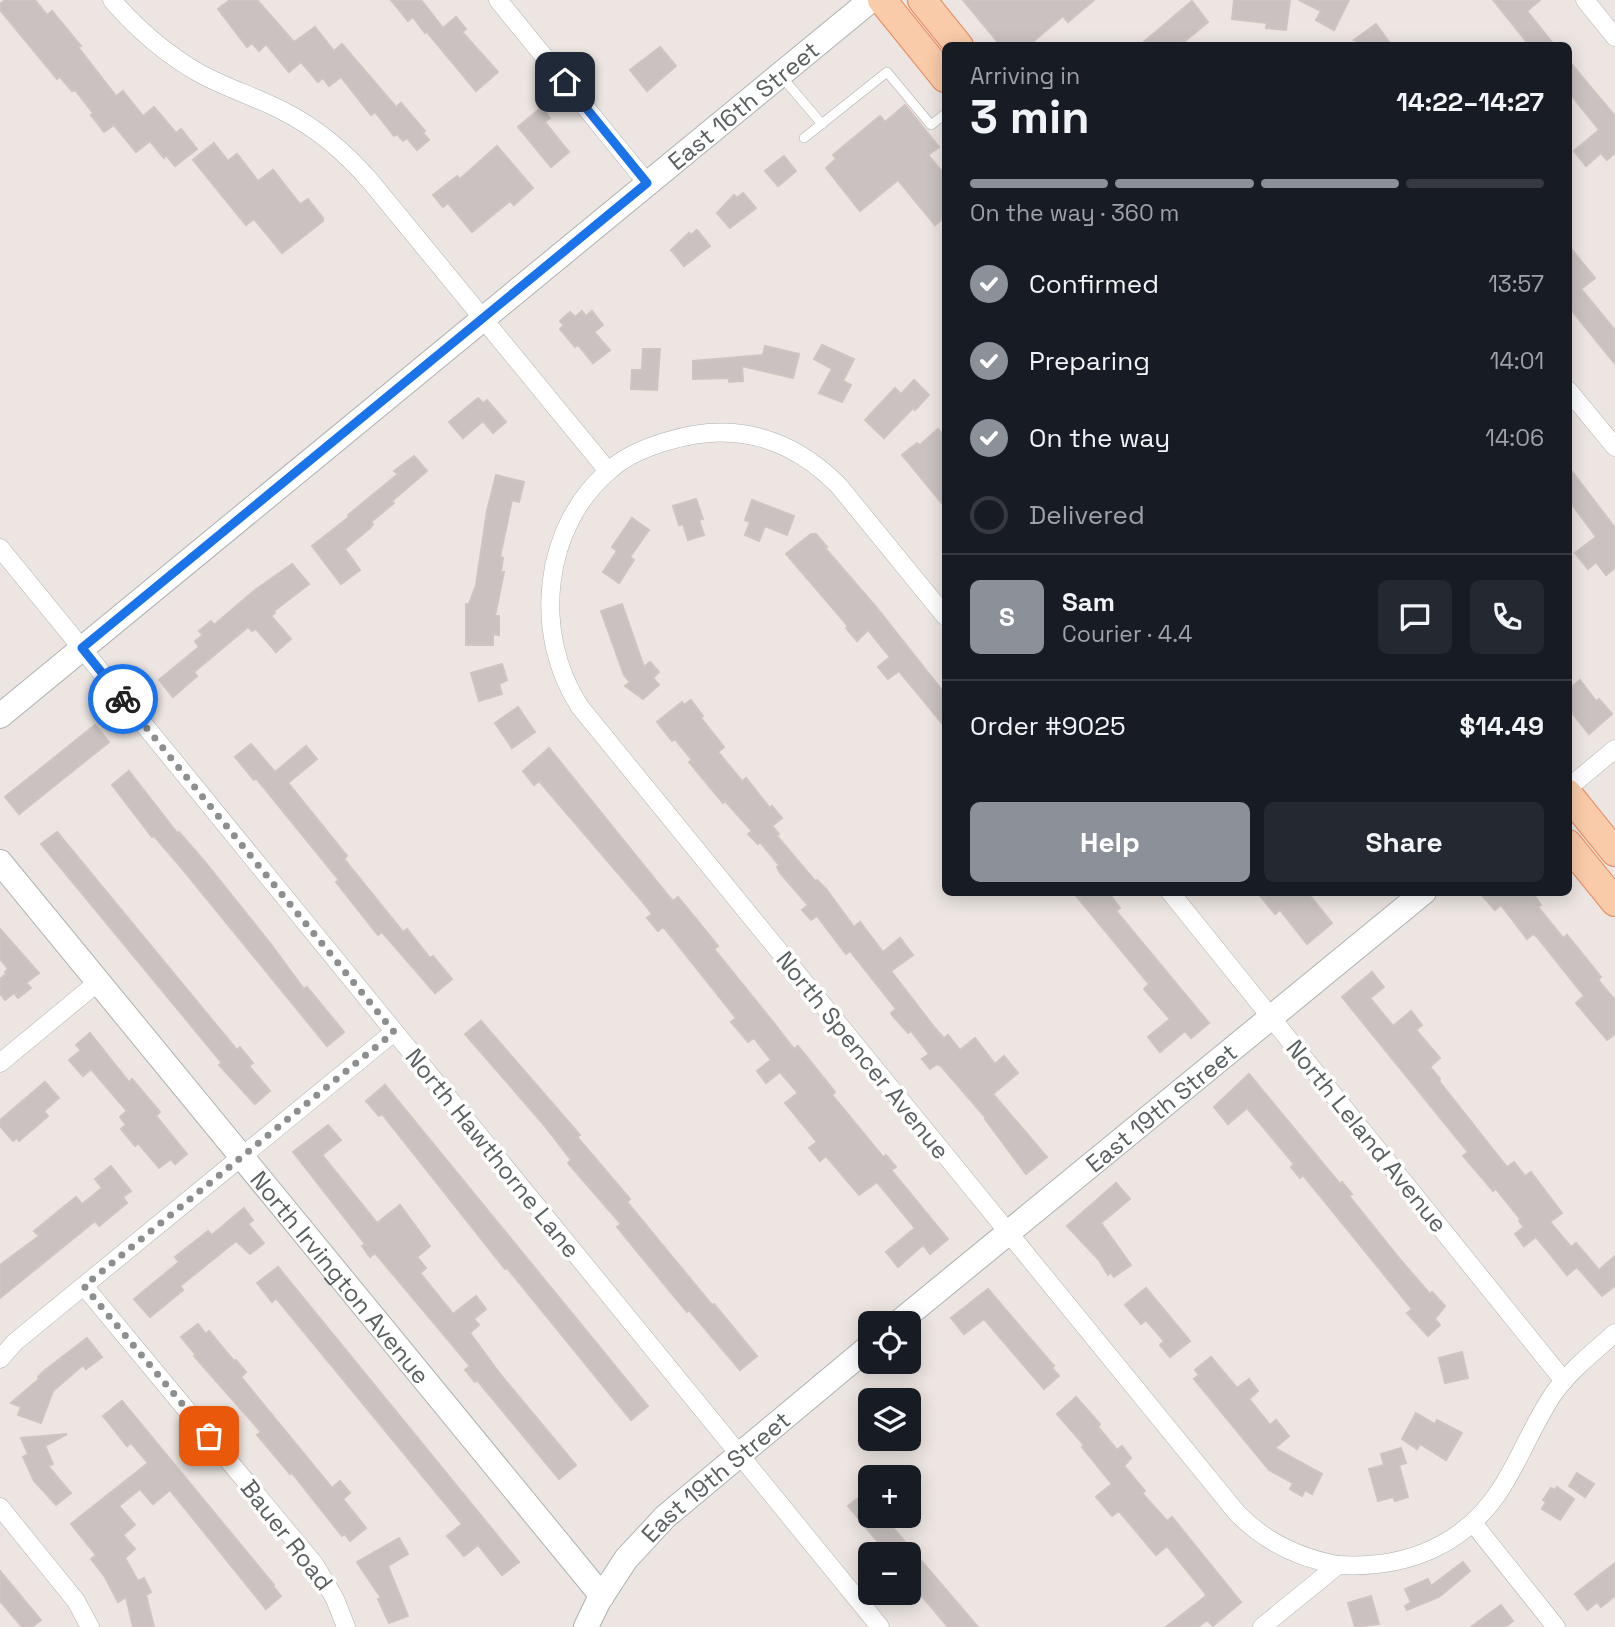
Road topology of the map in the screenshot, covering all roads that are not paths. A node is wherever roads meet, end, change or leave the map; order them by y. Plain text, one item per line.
1 (112, 0) edge
2 (498, 0) edge
3 (871, 0) edge
4 (882, 0) edge
5 (922, 0) edge
6 (1585, 0) edge
7 (1615, 37) edge
8 (956, 42) edge
9 (942, 74) edge
10 (780, 75) junction
11 (942, 116) edge
12 (822, 124) junction
13 (804, 138) dead end
14 (647, 183) junction
15 (483, 319) junction
16 (1572, 395) edge
17 (1615, 447) edge
18 (608, 471) junction
19 (0, 548) edge
20 (942, 612) edge
21 (82, 648) junction
22 (0, 716) edge
23 (1615, 749) edge
24 (1572, 785) edge
25 (1572, 799) edge
26 (1572, 849) edge
27 (1615, 852) edge
28 (0, 862) edge
29 (1173, 896) edge
30 (1419, 896) edge
31 (1615, 902) edge
32 (98, 982) junction
33 (1271, 1016) junction
34 (394, 1032) junction
35 (0, 1063) edge
36 (242, 1156) junction
37 (1008, 1233) junction
38 (84, 1286) junction
39 (913, 1311) edge
40 (1615, 1333) edge
41 (858, 1356) edge
42 (0, 1359) edge
43 (1564, 1381) junction
44 (739, 1454) junction
45 (0, 1507) edge
46 (1473, 1522) junction
47 (1338, 1565) junction
48 (602, 1596) junction
49 (878, 1626) edge
50 (90, 1627) edge
51 (346, 1627) edge
52 (586, 1627) edge
53 (1262, 1627) edge
54 (1556, 1627) edge

1 - 15 street
2 - 14 street
3 - 10 street, East 16th Street
4 - 9 main road
5 - 8 main road
6 - 7 street
10 - 12 lane
10 - 14 street, East 16th Street
11 - 12 lane
12 - 13 lane
14 - 15 street, East 16th Street
15 - 18 street
15 - 21 street, East 16th Street
16 - 17 street
18 - 20 street
18 - 37 street, North Spencer Avenue
19 - 21 street, North Hawthorne Lane
21 - 22 street, East 16th Street
21 - 34 street, North Hawthorne Lane
23 - 24 street
25 - 27 main road
26 - 31 main road
28 - 32 street, North Irvington Avenue
29 - 33 street, North Leland Avenue
30 - 33 street, East 19th Street
32 - 35 street
32 - 36 street, North Irvington Avenue
33 - 37 street, East 19th Street
33 - 43 street, North Leland Avenue
34 - 36 street
34 - 44 street, North Hawthorne Lane
36 - 38 street
36 - 48 street, North Irvington Avenue
37 - 39 street, East 19th Street
37 - 47 street, North Spencer Avenue
38 - 42 street
38 - 51 street, Bauer Road
40 - 43 street, North Spencer Avenue
41 - 44 street, East 19th Street
43 - 46 street, North Spencer Avenue
44 - 48 street, East 19th Street
44 - 49 street, North Hawthorne Lane
45 - 50 street
46 - 47 street, North Spencer Avenue
46 - 54 street
47 - 53 street
48 - 52 street, East 19th Street

